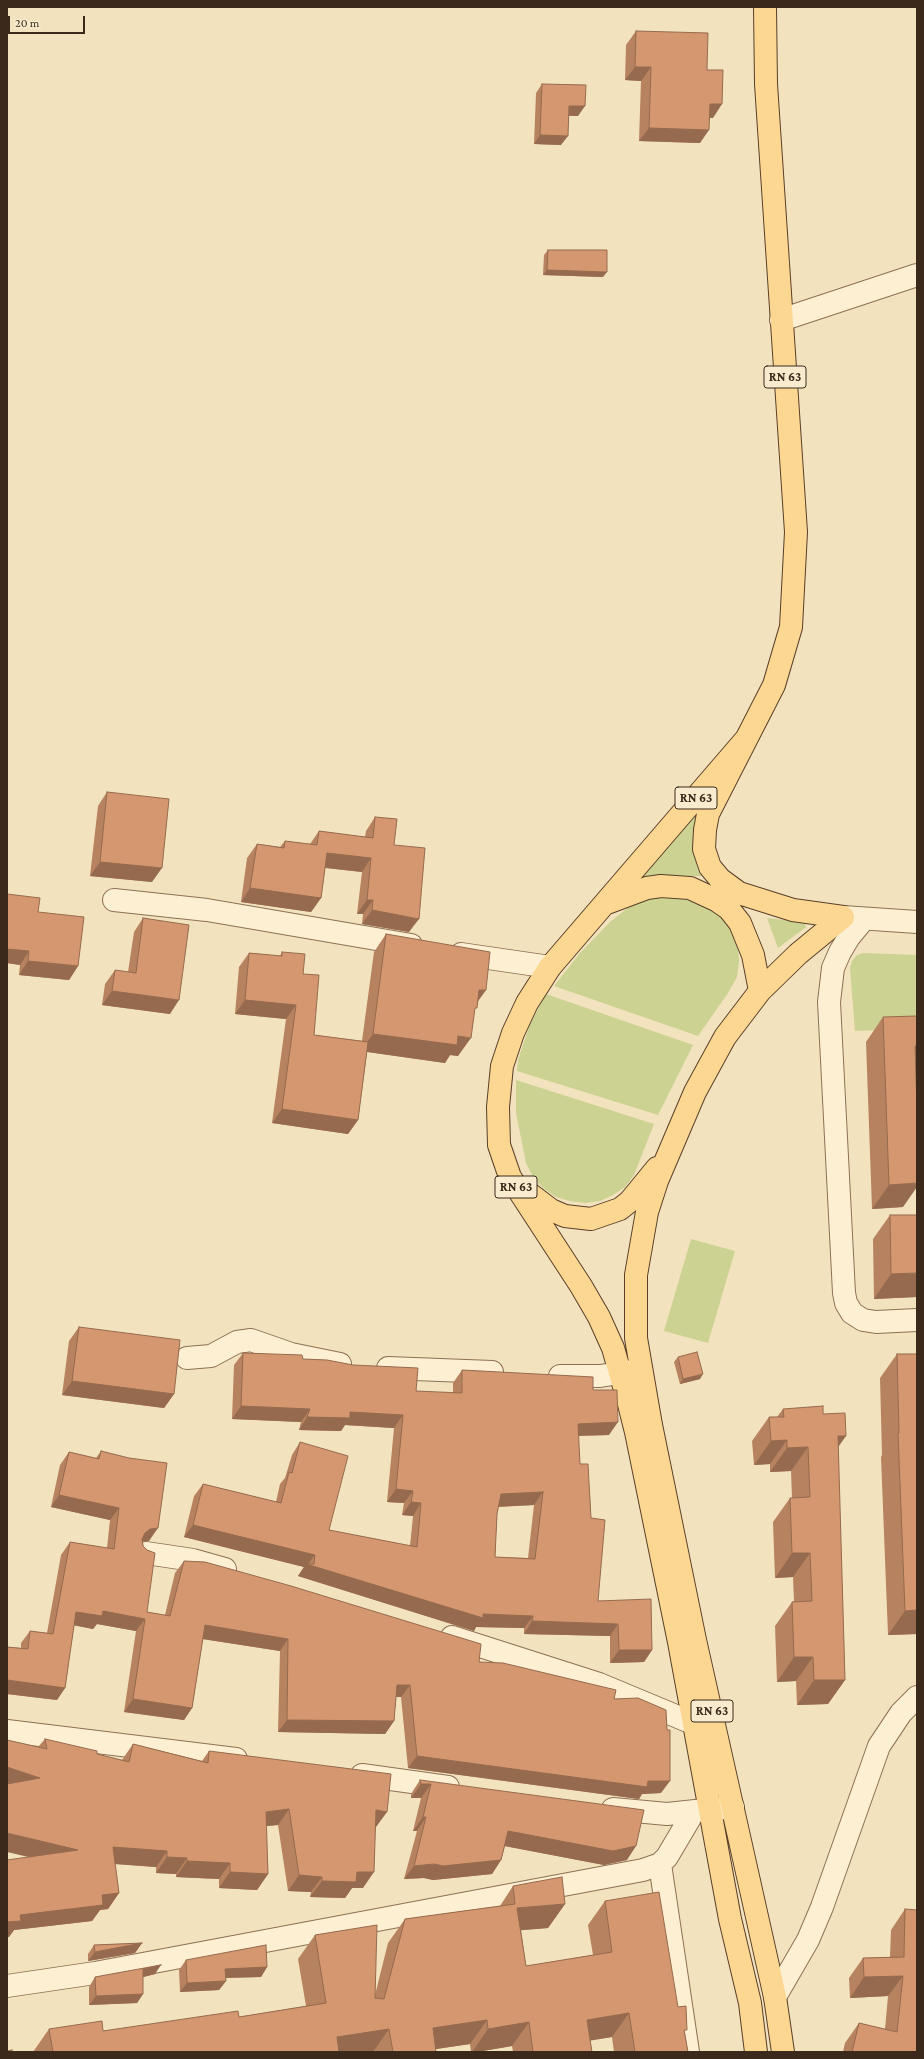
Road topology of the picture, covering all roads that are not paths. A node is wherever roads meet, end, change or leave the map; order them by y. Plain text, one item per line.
1 (765, 7) edge
2 (917, 275) edge
3 (781, 320) junction
4 (747, 738) junction
5 (114, 900) dead end
6 (734, 901) junction
7 (606, 903) junction
8 (853, 918) junction
9 (917, 922) edge
10 (550, 967) junction
11 (760, 991) junction
12 (670, 1152) junction
13 (510, 1177) junction
14 (917, 1320) edge
15 (187, 1358) dead end
16 (631, 1372) junction
17 (512, 1373) edge
18 (543, 1375) edge
19 (146, 1553) edge
20 (243, 1574) edge
21 (434, 1632) edge
22 (917, 1697) edge
23 (695, 1724) junction
24 (7, 1731) edge
25 (259, 1762) edge
26 (345, 1773) edge
27 (468, 1790) edge
28 (594, 1806) edge
29 (733, 1807) junction
30 (702, 1811) junction
31 (660, 1864) junction
32 (7, 1986) edge
33 (775, 1997) junction
34 (688, 2052) edge
35 (756, 2052) edge
36 (783, 2052) edge

1 - 3 main road, RN 63
2 - 3 street
3 - 4 main road, RN 63
4 - 6 main road
4 - 7 main road, RN 63
5 - 10 street
6 - 7 main road
6 - 8 main road
6 - 11 main road
7 - 10 main road, RN 63
8 - 9 street
8 - 11 main road
8 - 14 street
10 - 13 main road, RN 63
11 - 12 main road
12 - 13 main road
12 - 16 main road
13 - 16 main road, RN 63
15 - 17 street
16 - 18 street
16 - 23 main road, RN 63
16 - 29 main road, RN 63
19 - 20 street
21 - 23 street
22 - 33 street
23 - 30 main road, RN 63
24 - 25 street
26 - 27 street
28 - 30 street
29 - 30 street
29 - 33 main road, RN 63
30 - 31 street
30 - 35 main road, RN 63
31 - 32 street
31 - 34 street
33 - 36 main road, RN 63

